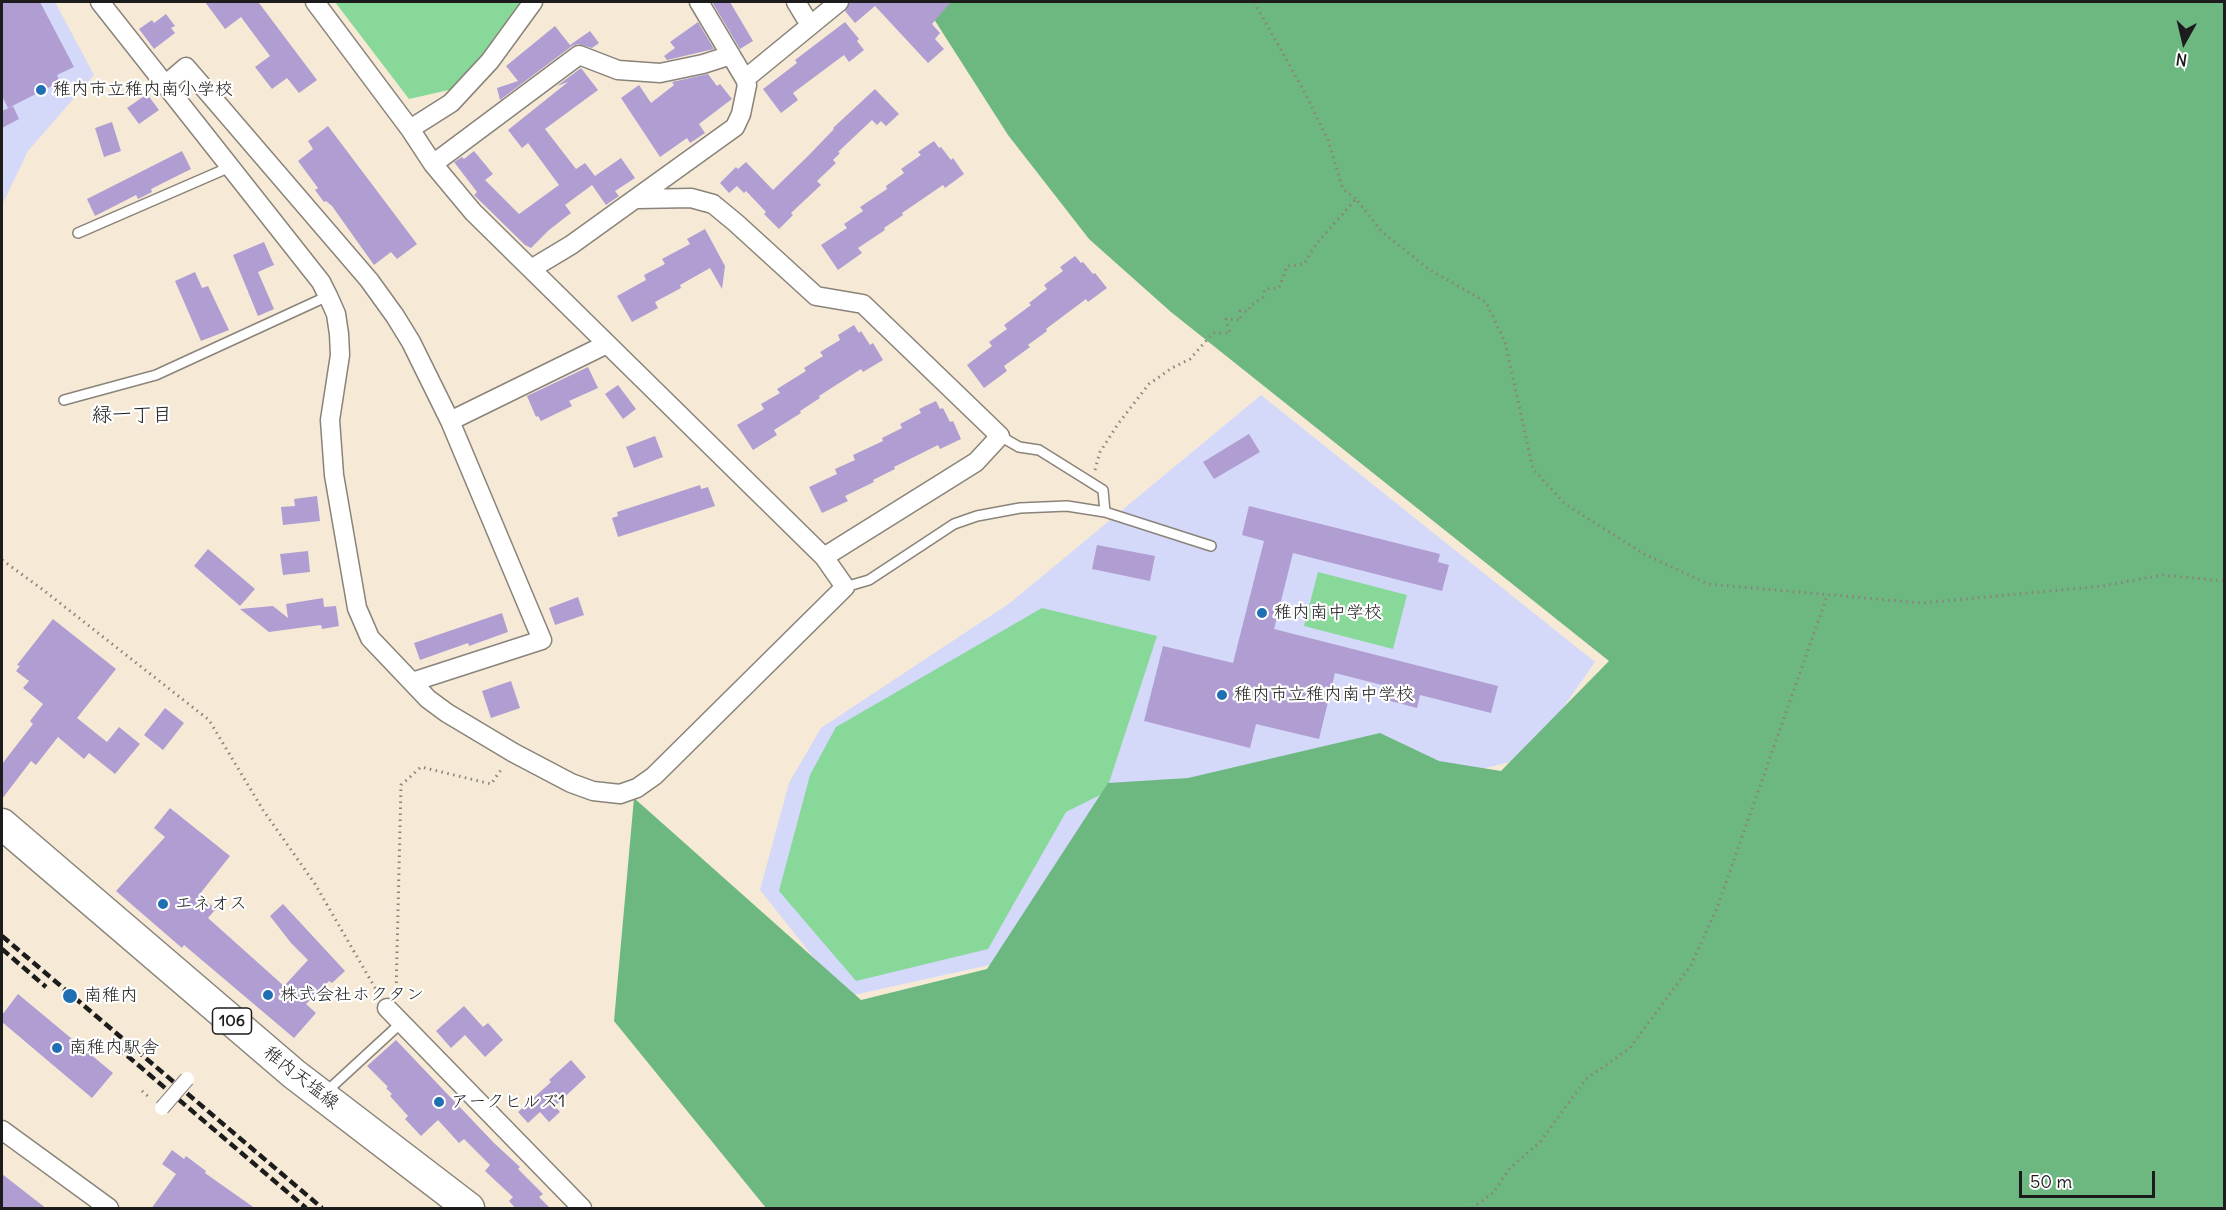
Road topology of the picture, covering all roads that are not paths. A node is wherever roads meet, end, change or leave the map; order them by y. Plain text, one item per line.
1 (100, 2) edge
2 (315, 2) edge
3 (533, 2) edge
4 (699, 2) edge
5 (796, 2) edge
6 (839, 2) edge
7 (810, 25) junction
8 (731, 55) junction
9 (745, 79) junction
10 (165, 85) junction
11 (410, 129) junction
12 (433, 164) junction
13 (230, 167) junction
14 (637, 199) junction
15 (78, 233) dead end
16 (531, 269) junction
17 (328, 296) junction
18 (607, 344) junction
19 (64, 400) dead end
20 (450, 421) junction
21 (1000, 436) junction
22 (1105, 512) junction
23 (1211, 546) dead end
24 (824, 557) junction
25 (845, 587) junction
26 (412, 682) junction
27 (2, 824) edge
28 (394, 1016) joint
29 (187, 1079) dead end
30 (322, 1095) junction
31 (162, 1108) dead end
32 (2, 1130) edge
33 (109, 1209) edge
34 (470, 1209) edge
35 (582, 1209) edge

1 - 10 street
2 - 11 street
3 - 11 street
4 - 8 street
5 - 7 street
6 - 7 street
7 - 9 street
8 - 9 street
8 - 12 street
9 - 14 street
10 - 13 street
10 - 20 street
11 - 12 street
12 - 16 street
13 - 15 lane
13 - 17 street
14 - 16 street
14 - 21 street
16 - 18 street
17 - 19 lane
17 - 26 street
18 - 20 street
18 - 24 street
20 - 26 street
21 - 22 lane
21 - 24 street
22 - 23 lane
22 - 25 lane
24 - 25 street
25 - 26 street
27 - 30 main road, 稚内天塩線 / 106
28 - 30 lane
28 - 35 street
29 - 31 street, bridge
30 - 34 main road, 稚内天塩線 / 106
32 - 33 street

